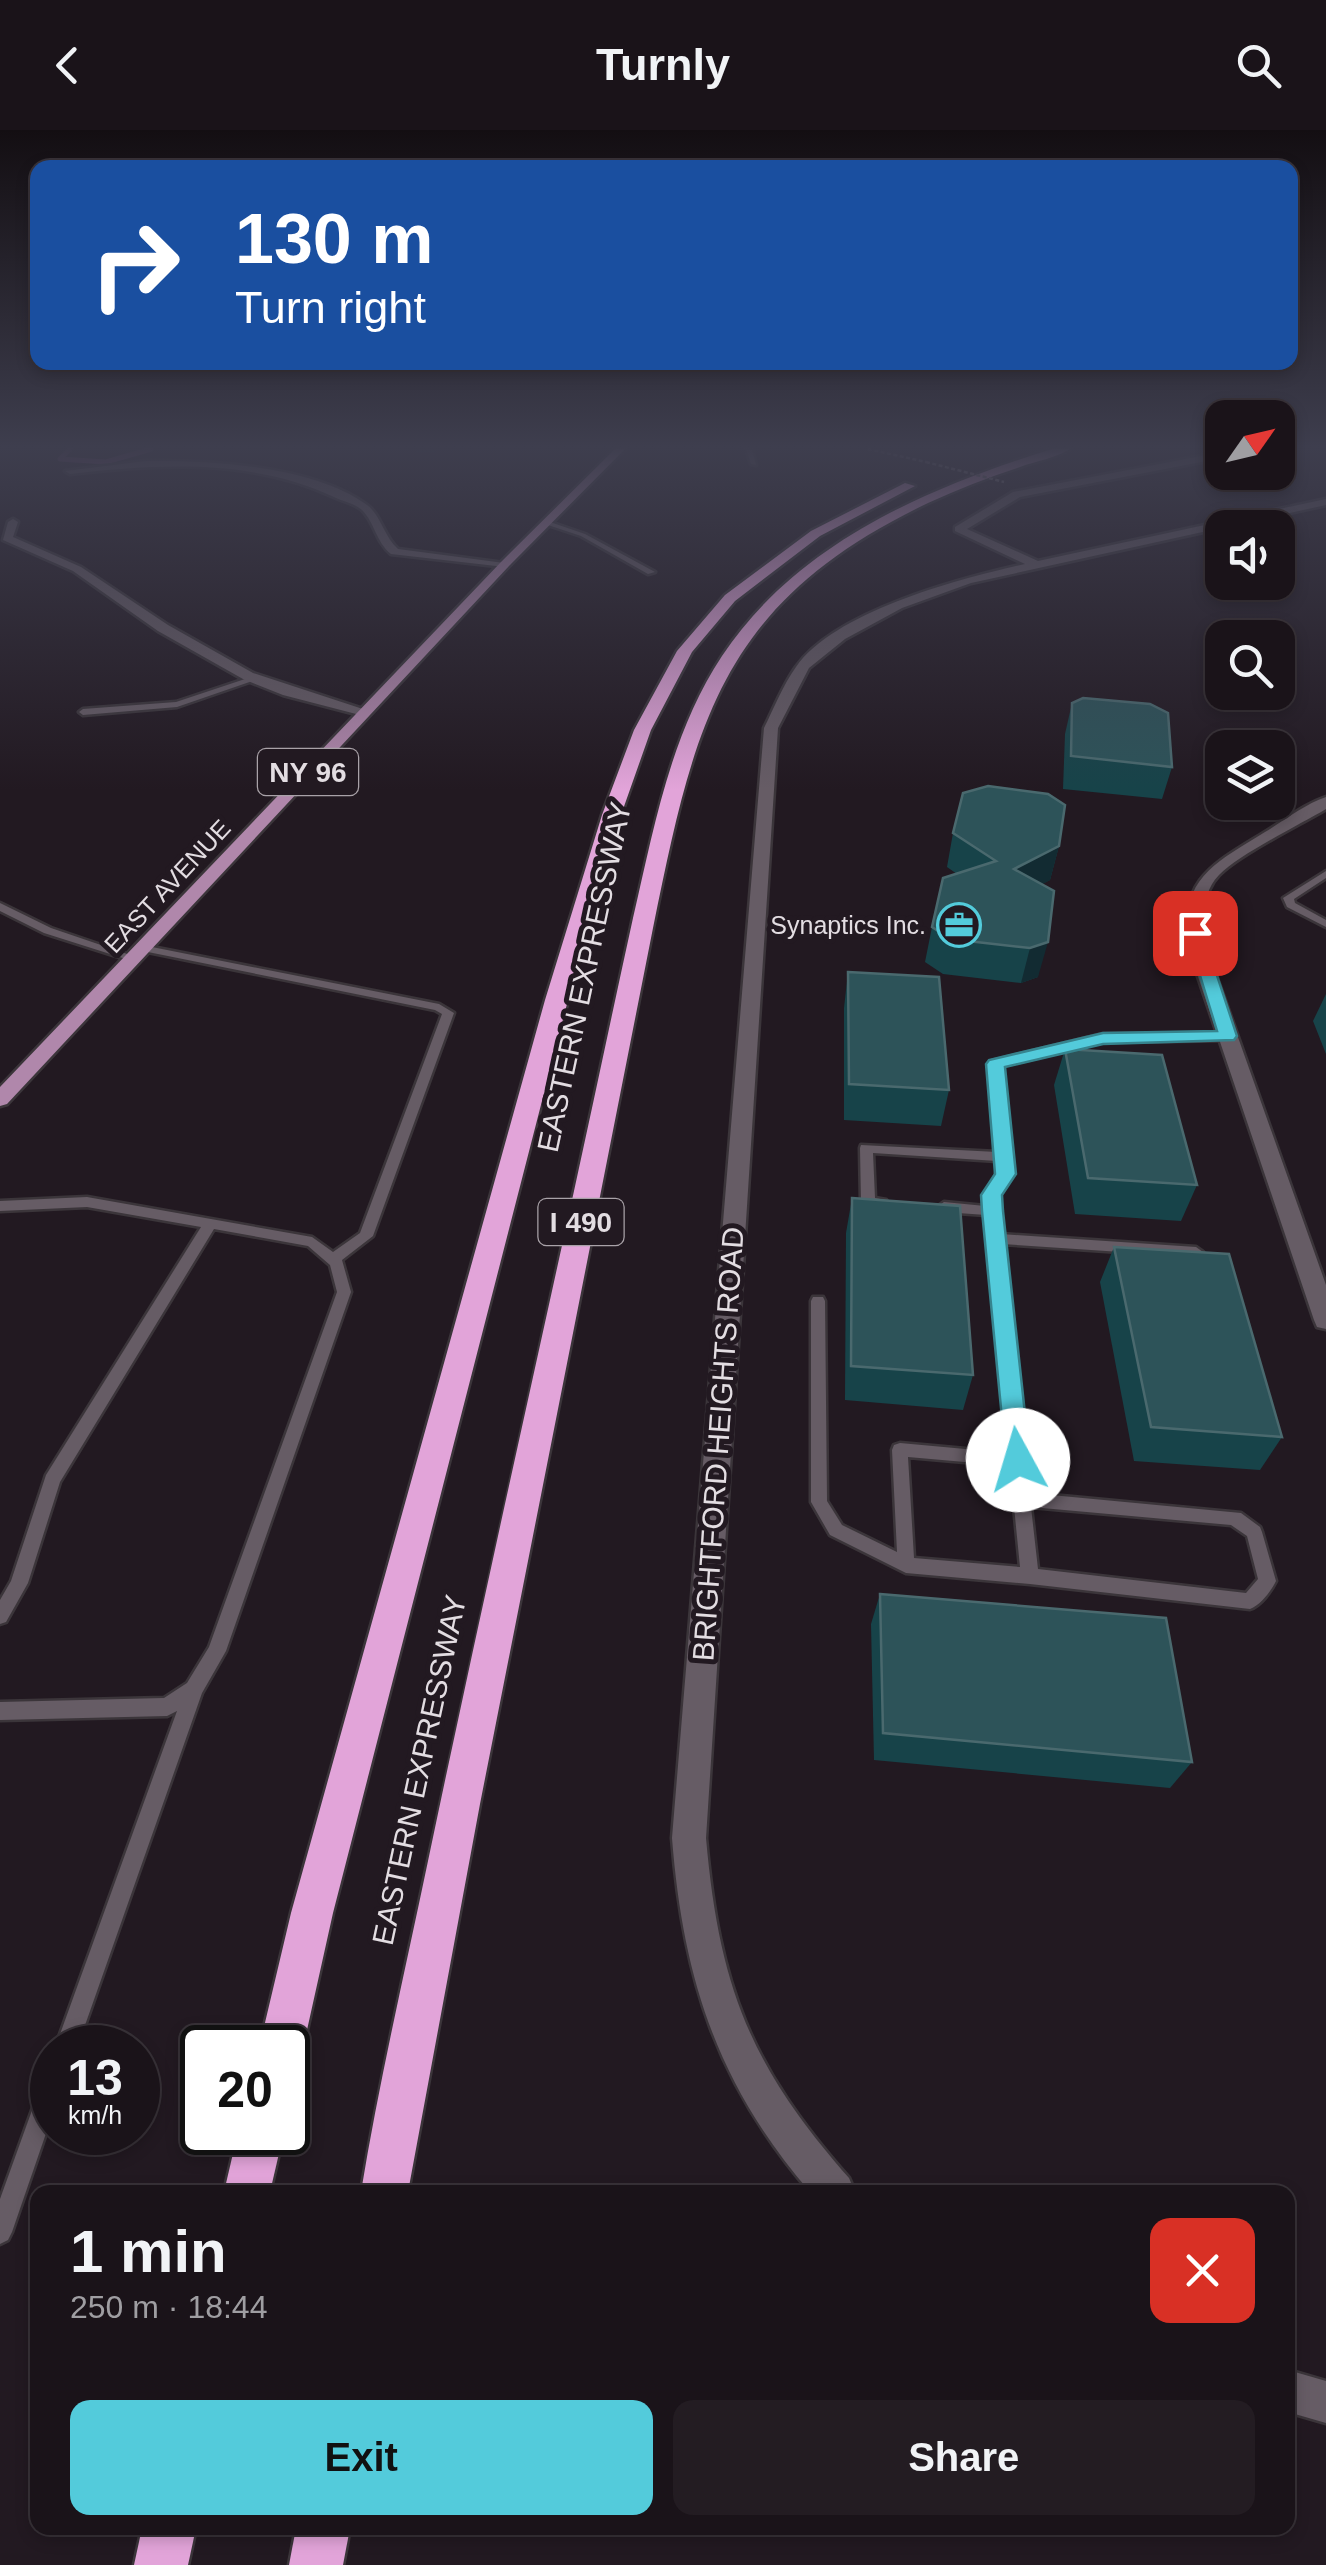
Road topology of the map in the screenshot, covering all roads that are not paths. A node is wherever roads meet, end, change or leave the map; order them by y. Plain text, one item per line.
1 (63, 563) edge
2 (493, 563) edge
3 (634, 563) edge
4 (773, 563) edge
5 (823, 563) edge
6 (1029, 563) edge
7 (1051, 563) edge
8 (506, 564) joint
9 (1036, 566) junction
10 (651, 572) dead end
11 (254, 679) junction
12 (83, 712) dead end
13 (365, 712) junction
14 (1326, 802) edge
15 (1325, 876) edge
16 (0, 906) edge
17 (1326, 924) edge
18 (138, 953) junction
19 (1228, 1036) junction
20 (0, 1098) edge
21 (1004, 1157) junction
22 (903, 1205) edge
23 (0, 1206) edge
24 (921, 1206) edge
25 (992, 1211) junction
26 (210, 1224) junction
27 (996, 1239) junction
28 (1196, 1252) edge
29 (333, 1259) junction
30 (818, 1302) dead end
31 (1326, 1320) edge
32 (1018, 1460) junction
33 (1022, 1499) junction
34 (906, 1565) junction
35 (1030, 1576) junction
36 (0, 1616) edge
37 (194, 1689) junction
38 (0, 1711) edge
39 (74, 2025) edge
40 (286, 2025) edge
41 (30, 2147) edge
42 (256, 2155) edge
43 (250, 2185) edge
44 (385, 2185) edge
45 (829, 2185) edge
46 (0, 2232) edge
47 (1295, 2393) edge
48 (1326, 2402) edge
49 (167, 2535) edge
50 (322, 2535) edge
51 (160, 2565) edge
52 (316, 2565) edge

1 - 11 street
2 - 8 street
3 - 10 lane
4 - 40 highway, EASTERN EXPRESSWAY / I 490
5 - 44 highway, EASTERN EXPRESSWAY / I 490
6 - 9 street
7 - 9 street
8 - 13 main road, EAST AVENUE / NY 96
9 - 45 street, BRIGHTFORD HEIGHTS ROAD
11 - 12 lane
11 - 13 street
13 - 18 main road, EAST AVENUE / NY 96
14 - 19 street
15 - 17 lane
16 - 18 lane
18 - 20 main road, EAST AVENUE / NY 96
18 - 29 lane
19 - 21 lane
19 - 31 street
21 - 22 lane
21 - 25 lane
23 - 26 lane
24 - 25 lane
25 - 27 lane
26 - 29 lane
26 - 36 lane
27 - 28 lane
27 - 32 lane
29 - 37 lane
30 - 34 lane
32 - 33 lane
32 - 34 lane
33 - 35 lane
33 - 35 lane
34 - 35 lane
37 - 38 lane
37 - 39 lane
41 - 46 lane
42 - 43 highway
47 - 48 street
49 - 51 highway
50 - 52 highway

